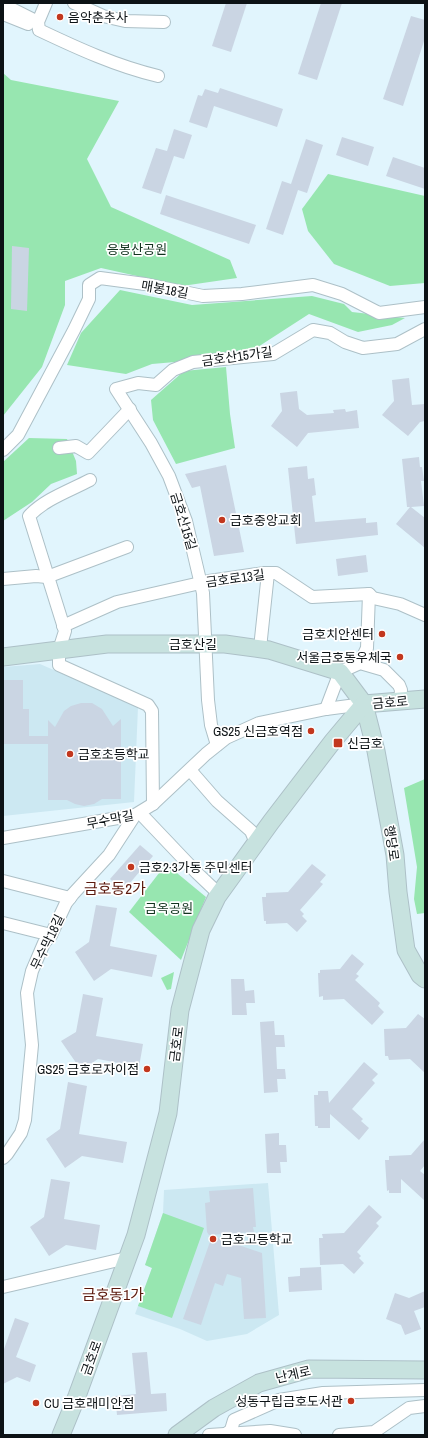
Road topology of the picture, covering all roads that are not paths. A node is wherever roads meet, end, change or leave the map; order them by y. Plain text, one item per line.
1 (46, 3) edge
2 (74, 3) edge
3 (3, 9) edge
4 (164, 22) dead end
5 (38, 24) junction
6 (158, 76) dead end
7 (425, 307) edge
8 (425, 329) edge
9 (116, 389) joint
10 (130, 409) junction
11 (59, 448) dead end
12 (3, 450) edge
13 (90, 480) dead end
14 (127, 547) dead end
15 (268, 573) junction
16 (47, 577) junction
17 (3, 579) edge
18 (201, 583) junction
19 (369, 594) junction
20 (425, 615) edge
21 (63, 626) junction
22 (206, 644) junction
23 (260, 648) junction
24 (59, 650) junction
25 (3, 657) edge
26 (360, 663) junction
27 (340, 672) junction
28 (425, 699) edge
29 (400, 701) junction
30 (364, 704) junction
31 (326, 709) junction
32 (217, 745) junction
33 (190, 770) junction
34 (153, 804) junction
35 (138, 814) junction
36 (3, 838) edge
37 (256, 843) junction
38 (3, 881) edge
39 (219, 894) junction
40 (70, 898) junction
41 (3, 923) edge
42 (51, 936) junction
43 (425, 979) edge
44 (3, 1158) edge
45 (127, 1258) junction
46 (3, 1287) edge
47 (425, 1370) edge
48 (425, 1390) edge
49 (425, 1406) edge
50 (65, 1432) edge
51 (227, 1433) junction
52 (177, 1435) edge
53 (209, 1435) edge
54 (295, 1435) edge
55 (338, 1435) edge

1 - 5 street
2 - 4 street
3 - 5 street
5 - 6 street
7 - 12 street, 매봉18길
8 - 9 street, 금호산15가길
9 - 10 street, 금호산15길
10 - 11 street
10 - 18 street, 금호산15길
13 - 16 street
14 - 16 street
15 - 18 street, 금호로13길
15 - 19 street, 금호로13길
15 - 23 street
16 - 17 street
16 - 21 street
18 - 21 street, 금호로13길
18 - 22 street, 금호산15길
19 - 20 street, 금호로13길
19 - 26 street
21 - 24 street
22 - 23 street, 금호산길
22 - 24 street, 금호산길
22 - 32 street
23 - 27 street, 금호산길
24 - 25 street, 금호산길
24 - 34 street
26 - 27 street
26 - 29 street
27 - 30 street
27 - 31 street
28 - 29 street, 금호로
29 - 30 street, 금호로
30 - 31 street, 무수막길
30 - 37 street, 금호로
30 - 43 street, 행당로
31 - 32 street, 무수막길
32 - 33 street, 무수막길
33 - 34 street, 무수막길
33 - 37 street
34 - 35 street, 무수막길
35 - 36 street, 무수막길
35 - 39 street
35 - 40 street, 무수막18길
37 - 39 street, 금호로
38 - 40 street
39 - 45 street, 금호로
40 - 42 street, 무수막18길
41 - 42 street
42 - 44 street, 무수막18길
45 - 46 street
45 - 50 street, 금호로
47 - 52 street, 난계로
48 - 51 street
49 - 55 street
51 - 53 street
51 - 54 street

